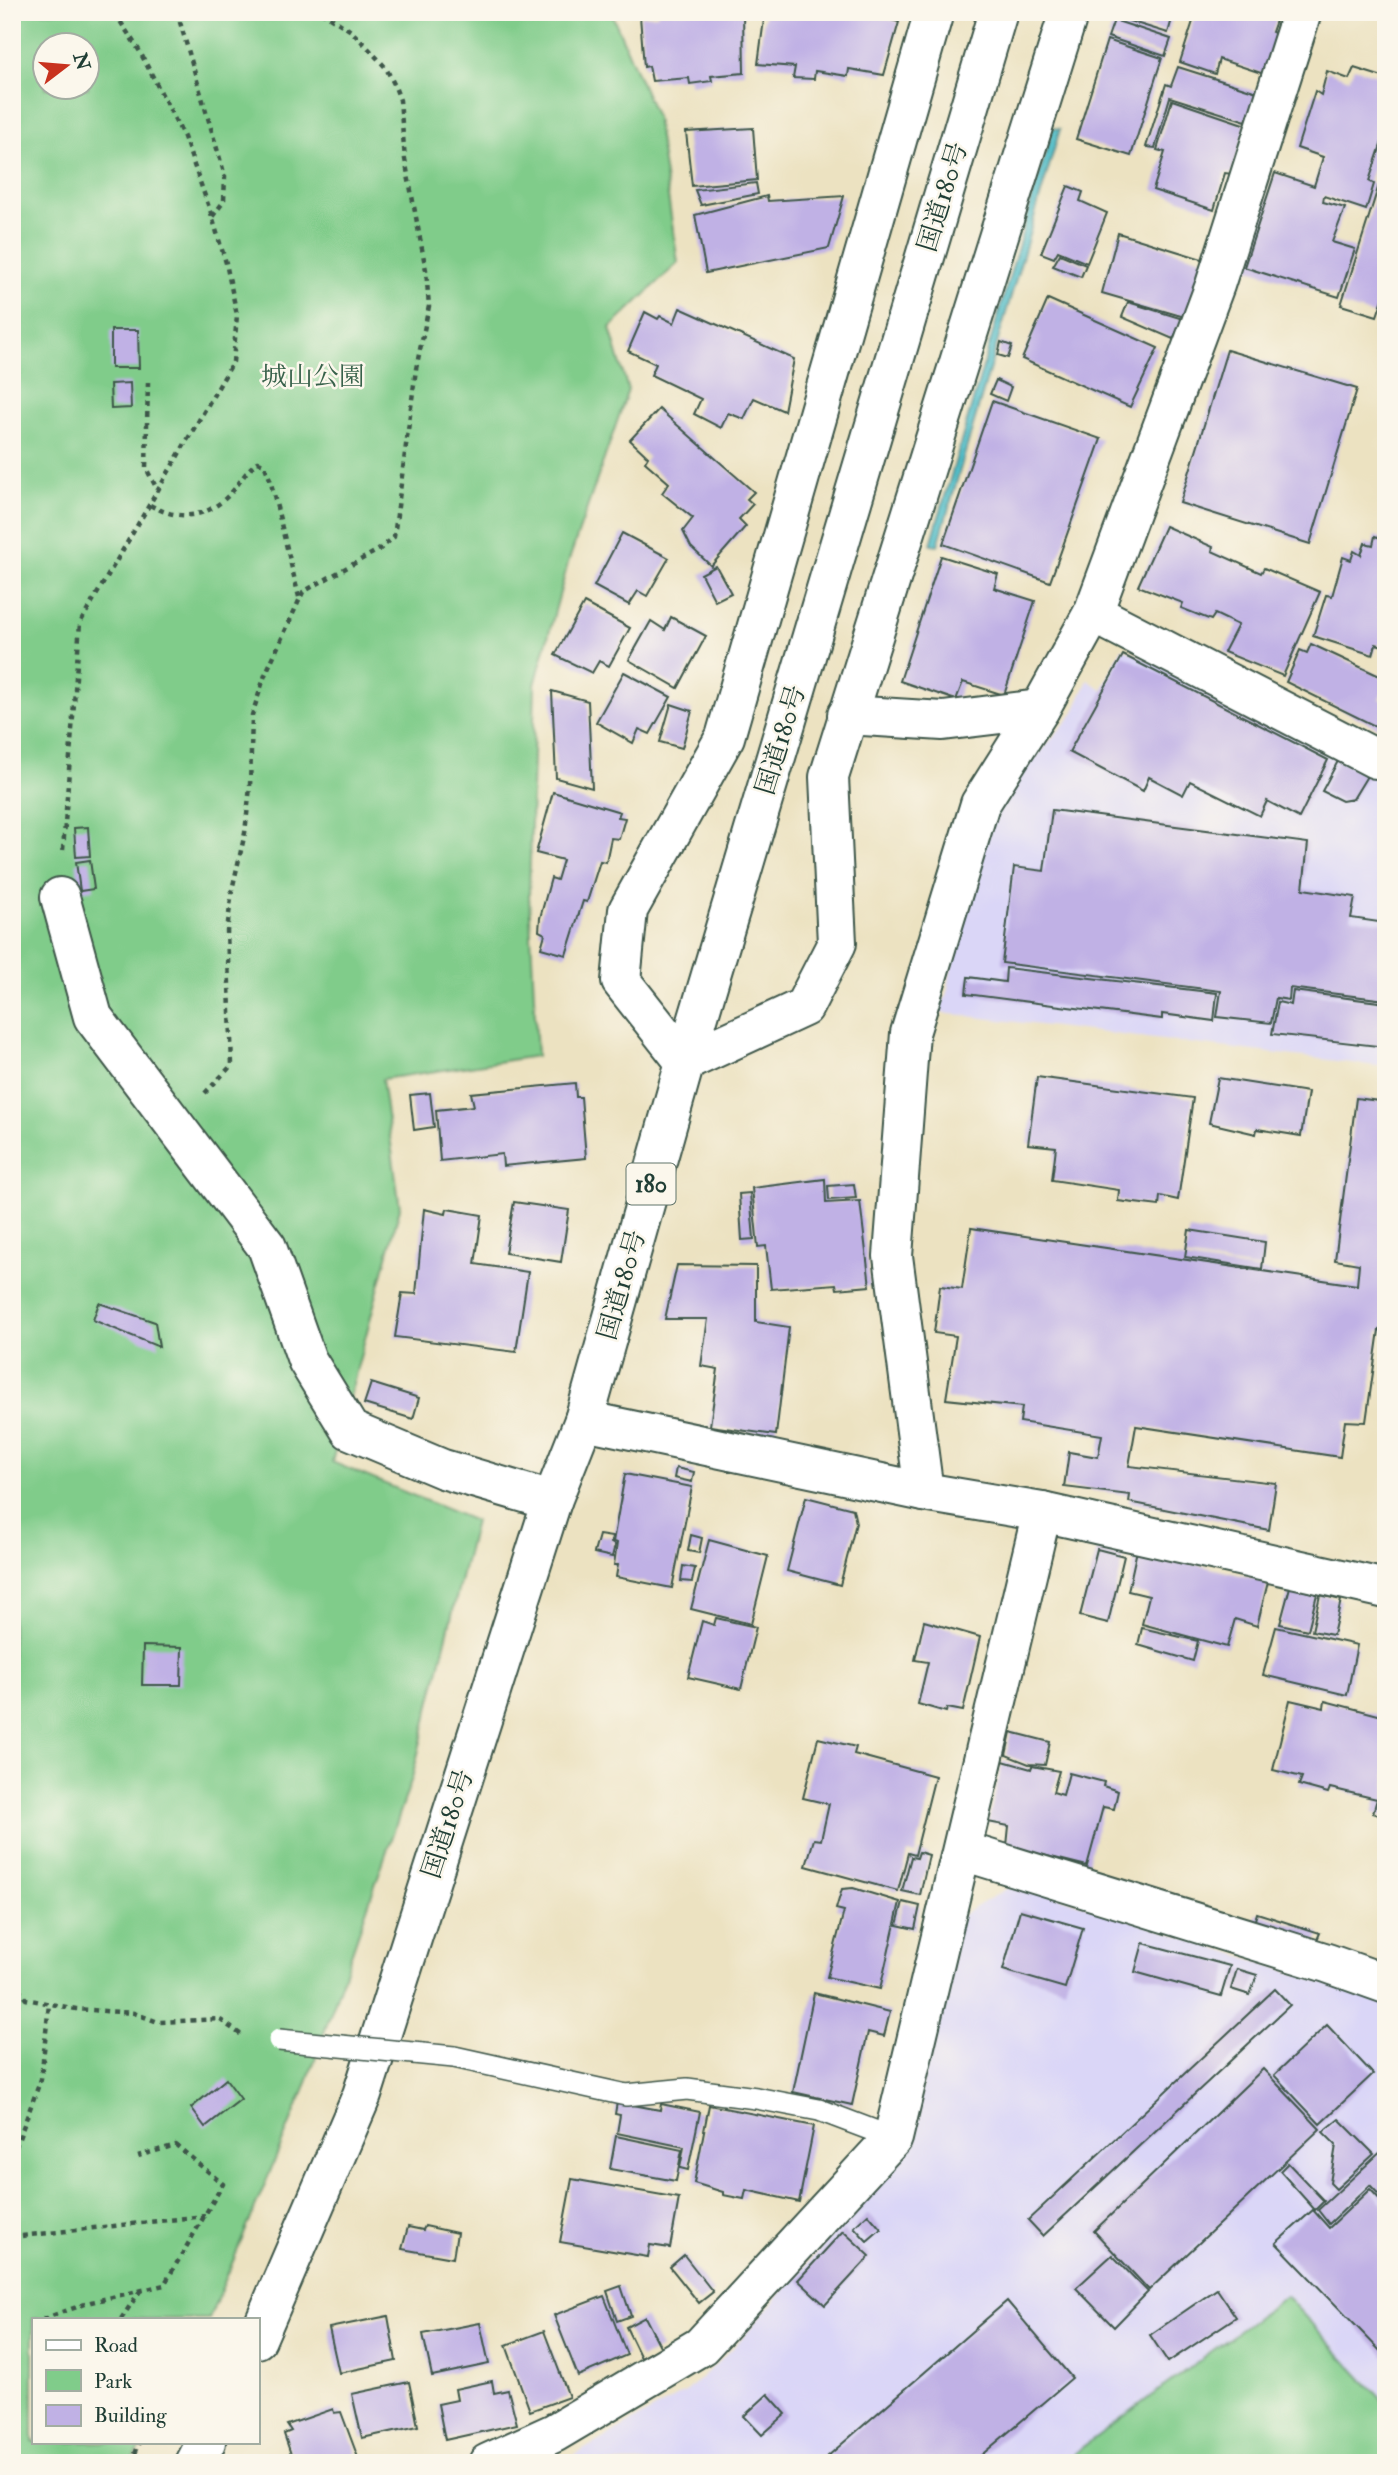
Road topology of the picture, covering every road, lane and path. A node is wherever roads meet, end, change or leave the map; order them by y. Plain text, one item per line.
1 (114, 12) edge
2 (177, 12) edge
3 (322, 12) edge
4 (934, 12) edge
5 (998, 12) edge
6 (1069, 12) edge
7 (1302, 12) edge
8 (212, 217) junction
9 (148, 382) dead end
10 (158, 491) junction
11 (150, 505) junction
12 (299, 597) junction
13 (1093, 613) junction
14 (1040, 709) junction
15 (847, 715) junction
16 (1386, 757) edge
17 (60, 897) joint
18 (685, 1062) junction
19 (175, 1125) junction
20 (584, 1420) junction
21 (924, 1492) junction
22 (552, 1501) junction
23 (1042, 1512) junction
24 (1386, 1588) edge
25 (963, 1851) junction
26 (12, 1981) edge
27 (1386, 1984) edge
28 (49, 2004) junction
29 (278, 2040) joint
30 (893, 2138) junction
31 (138, 2156) dead end
32 (12, 2157) edge
33 (205, 2216) junction
34 (12, 2237) edge
35 (141, 2290) junction
36 (46, 2318) edge
37 (122, 2318) edge
38 (259, 2334) edge
39 (139, 2444) edge
40 (205, 2444) edge
41 (131, 2463) edge
42 (195, 2463) edge
43 (488, 2463) edge

1 - 8 path
2 - 8 path
3 - 12 path
4 - 18 main road
5 - 18 main road, 国道180号 / 180
6 - 15 main road
7 - 13 main road
8 - 10 path
9 - 10 path
10 - 11 path
11 - 12 path
11 - 17 path
12 - 19 path
13 - 14 main road
13 - 16 main road
14 - 15 main road
14 - 21 main road
15 - 18 main road
17 - 19 main road
18 - 20 main road, 国道180号 / 180
19 - 22 main road
20 - 21 main road
20 - 22 main road, 国道180号 / 180
21 - 23 main road
22 - 38 main road, 国道180号 / 180
23 - 24 main road
23 - 25 main road
25 - 27 main road
25 - 30 main road
26 - 28 path
28 - 29 path
28 - 32 path
29 - 30 lane, bridge
30 - 43 main road
31 - 33 path
33 - 34 path
33 - 35 path
35 - 36 path
35 - 37 path
39 - 41 path
40 - 42 main road

